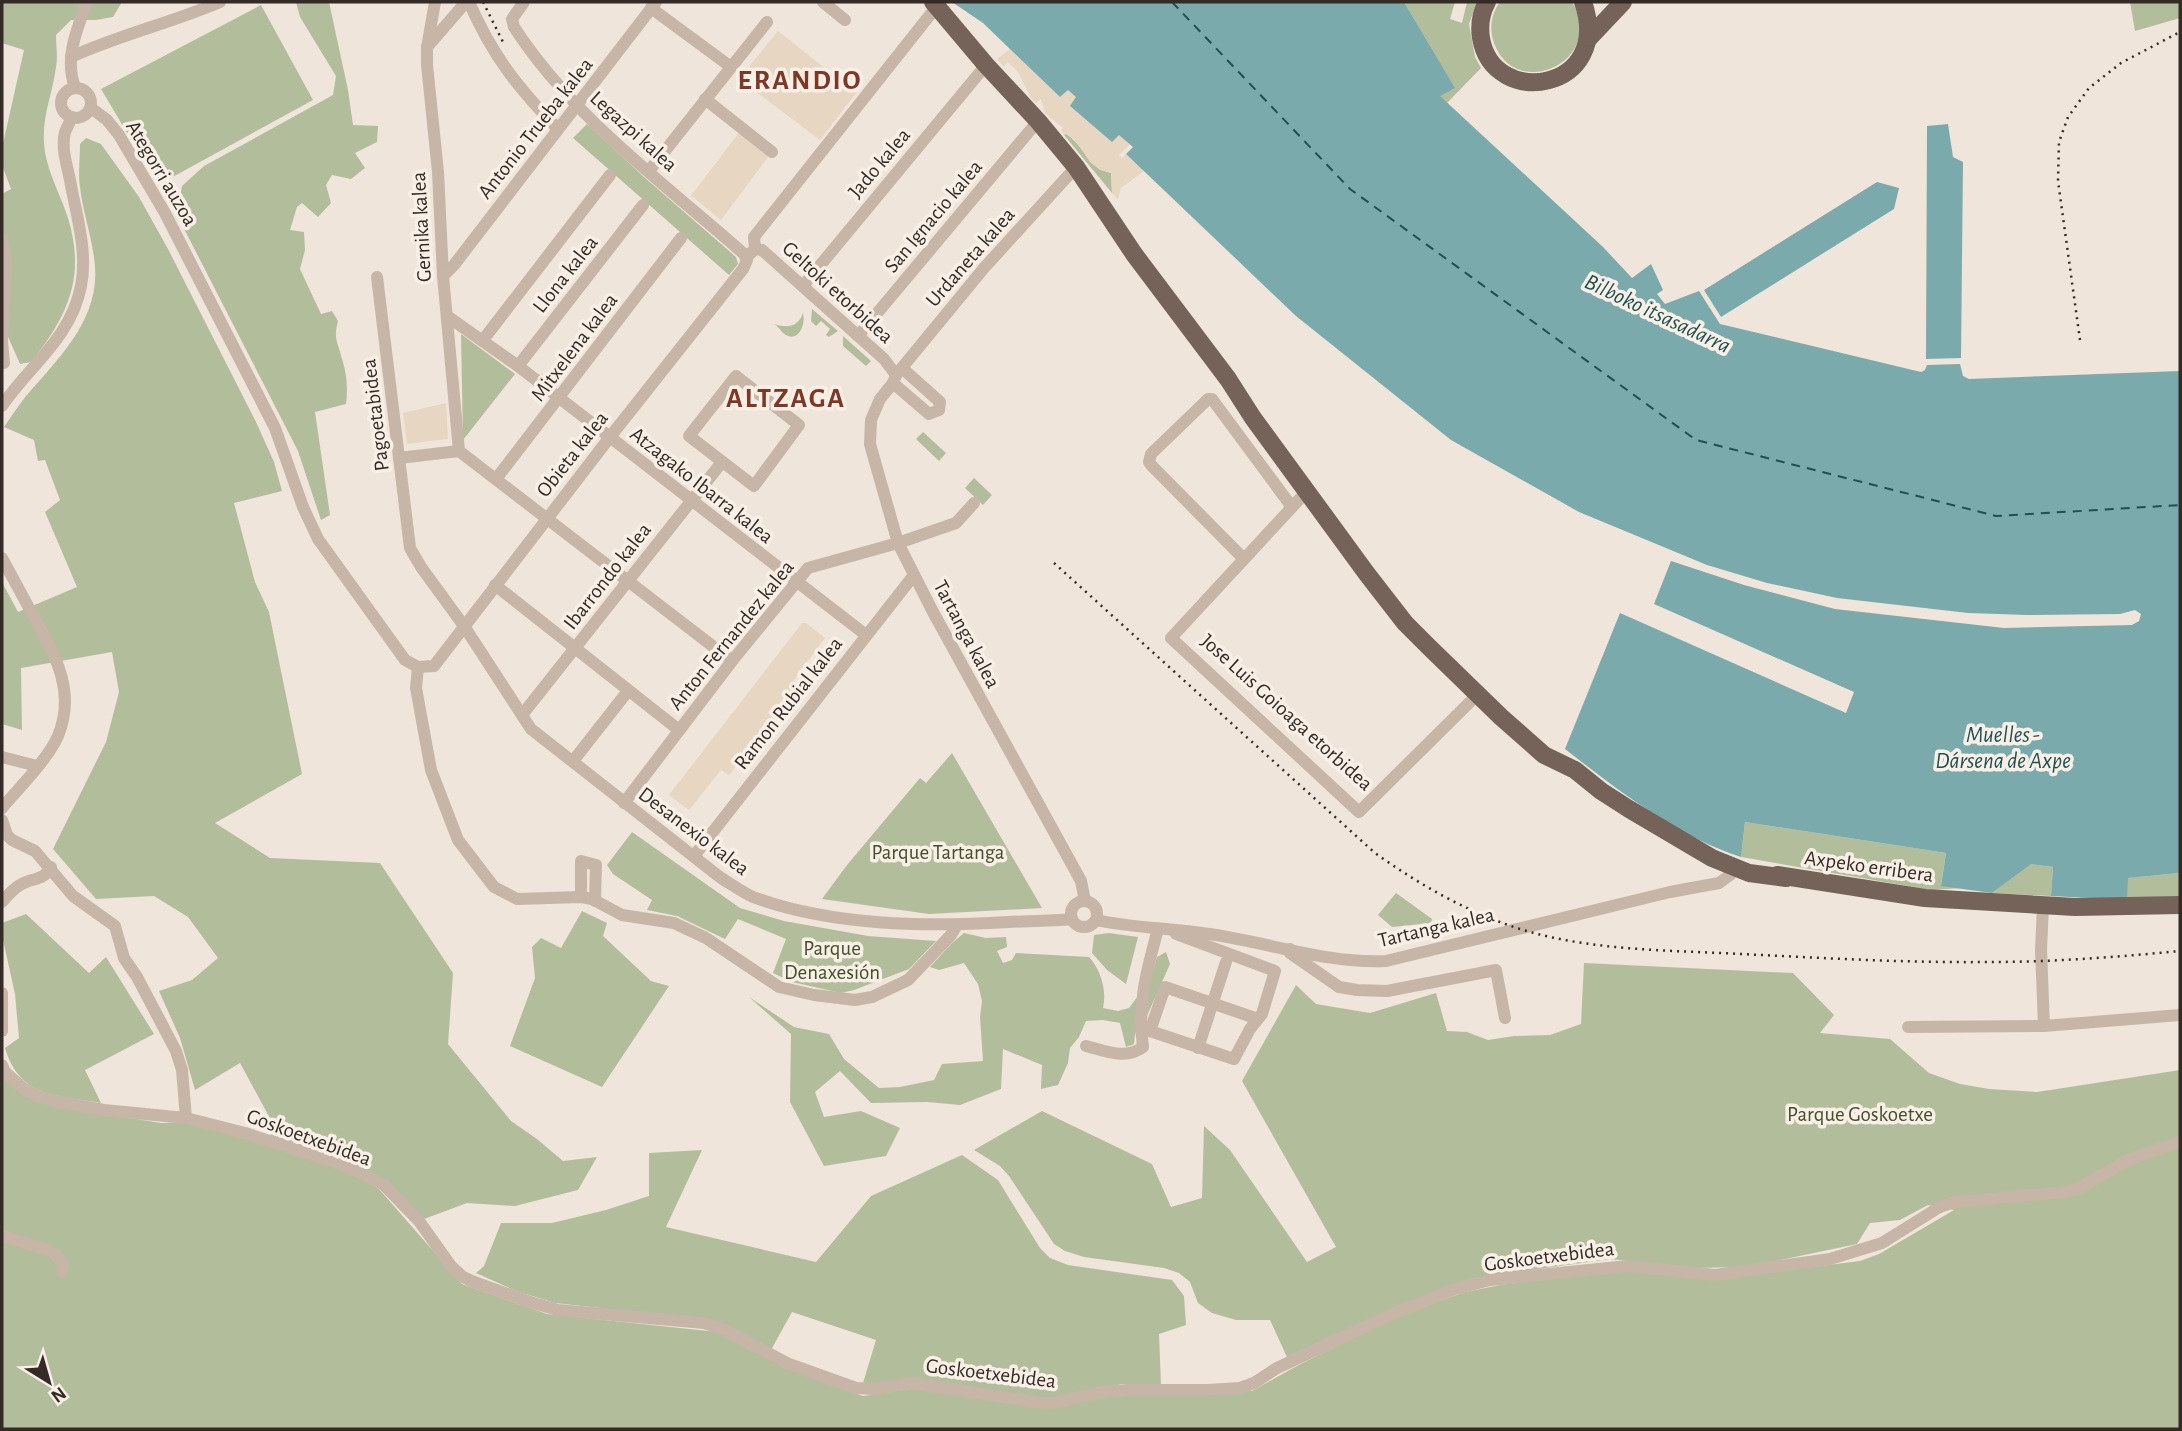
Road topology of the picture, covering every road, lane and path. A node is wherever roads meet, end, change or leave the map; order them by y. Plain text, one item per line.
1 (87, 2) edge
2 (219, 2) edge
3 (435, 2) edge
4 (468, 2) edge
5 (524, 2) edge
6 (822, 2) edge
7 (1487, 2) edge
8 (1583, 2) edge
9 (1623, 2) edge
10 (653, 5) edge
11 (934, 7) edge
12 (845, 20) dead end
13 (767, 22) dead end
14 (1589, 38) junction
15 (427, 48) junction
16 (76, 55) junction
17 (986, 65) junction
18 (731, 67) junction
19 (74, 81) junction
20 (705, 99) junction
21 (576, 105) junction
22 (91, 108) junction
23 (72, 117) junction
24 (1038, 121) junction
25 (558, 129) junction
26 (772, 152) dead end
27 (1076, 167) junction
28 (649, 171) junction
29 (610, 175) dead end
30 (643, 205) dead end
31 (681, 238) dead end
32 (2, 239) edge
33 (750, 252) junction
34 (443, 276) junction
35 (377, 277) dead end
36 (803, 286) junction
37 (447, 316) junction
38 (858, 336) junction
39 (483, 340) junction
40 (3, 360) edge
41 (518, 366) junction
42 (897, 375) junction
43 (18, 384) junction
44 (559, 398) junction
45 (2, 406) edge
46 (610, 436) junction
47 (459, 451) junction
48 (400, 458) junction
49 (722, 462) junction
50 (496, 479) junction
51 (1307, 491) junction
52 (691, 501) junction
53 (974, 503) dead end
54 (1292, 507) junction
55 (547, 518) junction
56 (898, 543) junction
57 (410, 548) joint
58 (2, 558) edge
59 (1244, 559) junction
60 (914, 575) junction
61 (628, 580) junction
62 (796, 582) junction
63 (495, 585) junction
64 (464, 626) junction
65 (866, 635) junction
66 (575, 648) junction
67 (732, 661) junction
68 (418, 667) junction
69 (628, 691) junction
70 (1478, 694) junction
71 (522, 715) junction
72 (679, 730) junction
73 (2, 757) edge
74 (573, 761) junction
75 (37, 766) junction
76 (624, 803) junction
77 (2, 808) edge
78 (2, 821) edge
79 (1695, 846) junction
80 (694, 856) junction
81 (51, 867) junction
82 (1735, 868) junction
83 (1786, 878) junction
84 (581, 897) junction
85 (595, 901) junction
86 (1085, 901) junction
87 (2, 902) edge
88 (2043, 905) junction
89 (2180, 905) edge
90 (1072, 919) junction
91 (1096, 920) junction
92 (957, 925) junction
93 (1164, 930) junction
94 (1290, 949) junction
95 (1226, 962) dead end
96 (2, 993) edge
97 (1213, 1004) junction
98 (2180, 1015) edge
99 (1505, 1018) dead end
100 (1258, 1019) junction
101 (2044, 1026) junction
102 (1908, 1027) dead end
103 (2, 1031) edge
104 (1086, 1046) dead end
105 (1198, 1048) junction
106 (2, 1065) edge
107 (186, 1118) junction
108 (2180, 1142) edge
109 (2, 1236) edge
110 (62, 1272) dead end

1 - 16 street
2 - 16 street
3 - 15 street, Gernika kalea
4 - 15 street
4 - 25 street
5 - 21 street, Legazpi kalea
6 - 12 street
7 - 14 main road
8 - 14 main road
9 - 14 main road
10 - 18 street
10 - 21 street, Antonio Trueba kalea
11 - 17 main road
11 - 33 street, Obieta kalea
13 - 18 street
15 - 34 street, Gernika kalea
16 - 19 street
17 - 24 main road
17 - 36 street, Jado kalea
18 - 20 street
19 - 22 street
19 - 23 street
20 - 26 street
20 - 28 street
21 - 25 street, Antonio Trueba kalea
21 - 28 street, Legazpi kalea
22 - 23 street
22 - 68 street, Ategorri auzoa
23 - 43 street
24 - 27 main road
24 - 38 street, San Ignacio kalea
25 - 34 street, Antonio Trueba kalea
27 - 42 street, Urdaneta kalea
27 - 51 main road
28 - 33 street, Legazpi kalea
29 - 39 street
30 - 41 street, Llona kalea
31 - 44 street, Mitxelena kalea
32 - 40 street
33 - 36 street, Geltoki etorbidea
33 - 46 street, Obieta kalea
34 - 37 street, Gernika kalea
35 - 48 street, Pagoetabidea
36 - 38 street, Geltoki etorbidea
37 - 39 street, Atzagako Ibarra kalea
37 - 47 street, Gernika kalea
38 - 42 street, Geltoki etorbidea
39 - 41 street, Atzagako Ibarra kalea
40 - 43 street
41 - 44 street, Atzagako Ibarra kalea
42 - 56 street, Tartanga kalea
43 - 45 street
44 - 46 street, Atzagako Ibarra kalea
44 - 50 street, Mitxelena kalea
46 - 52 street, Atzagako Ibarra kalea
46 - 55 street, Obieta kalea
47 - 48 street
47 - 50 street
48 - 57 street, Pagoetabidea
49 - 49 street
49 - 52 street, Ibarrondo kalea
50 - 55 street
51 - 54 street, Jose Luis Goioaga etorbidea
51 - 70 main road
52 - 61 street, Ibarrondo kalea
52 - 62 street, Atzagako Ibarra kalea
53 - 56 street, Anton Fernandez kalea
54 - 59 street, Jose Luis Goioaga etorbidea
54 - 59 street
55 - 61 street
55 - 63 street, Obieta kalea
56 - 60 street, Tartanga kalea
56 - 62 street, Anton Fernandez kalea
57 - 64 street, Desanexio kalea
58 - 75 street
59 - 70 street, Jose Luis Goioaga etorbidea
60 - 65 street, Ramon Rubial kalea
60 - 86 street, Tartanga kalea
61 - 66 street, Ibarrondo kalea
61 - 67 street
62 - 65 street, Atzagako Ibarra kalea
62 - 67 street, Anton Fernandez kalea
63 - 64 street, Obieta kalea
63 - 66 street
64 - 68 street, Obieta kalea
64 - 71 street, Desanexio kalea
65 - 80 street, Ramon Rubial kalea
66 - 69 street
66 - 71 street, Ibarrondo kalea
67 - 72 street, Anton Fernandez kalea
68 - 84 street
69 - 72 street
69 - 74 street
70 - 79 main road
71 - 74 street, Desanexio kalea
72 - 76 street, Anton Fernandez kalea
73 - 75 street
74 - 76 street, Desanexio kalea
75 - 77 street
76 - 80 street, Desanexio kalea
78 - 81 street
79 - 82 main road
79 - 83 main road, Axpeko erribera
80 - 92 street, Desanexio kalea
81 - 87 street
81 - 107 street
82 - 83 main road
82 - 94 street, Tartanga kalea
83 - 88 main road, Axpeko erribera
84 - 85 street
84 - 85 street
85 - 92 street
86 - 90 street
86 - 91 street
88 - 89 main road, Axpeko erribera
88 - 101 street
90 - 91 street
90 - 92 street, Desanexio kalea
91 - 93 street, Tartanga kalea
93 - 94 street, Tartanga kalea
93 - 100 street
93 - 104 street
94 - 99 street
95 - 97 street
96 - 103 street
97 - 100 street
97 - 105 street
97 - 105 street
98 - 101 street
100 - 105 street
101 - 102 street
106 - 107 street, Goskoetxebidea
107 - 108 street, Goskoetxebidea
109 - 110 street

